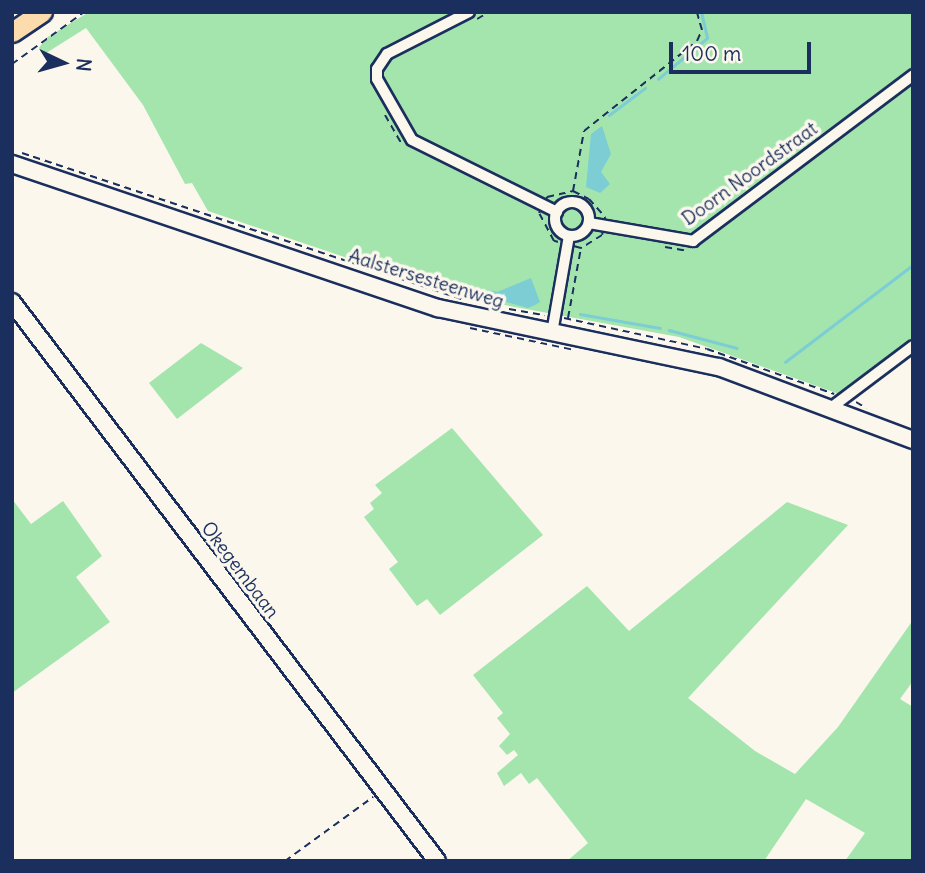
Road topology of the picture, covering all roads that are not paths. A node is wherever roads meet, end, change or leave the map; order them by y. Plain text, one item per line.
1 (42, 12) edge
2 (469, 12) edge
3 (12, 32) edge
4 (913, 75) edge
5 (12, 164) edge
6 (557, 212) junction
7 (589, 223) junction
8 (568, 241) junction
9 (12, 302) edge
10 (552, 333) junction
11 (913, 346) edge
12 (828, 410) junction
13 (913, 440) edge
14 (437, 861) edge

1 - 3 highway
2 - 6 street
4 - 7 street, Doorn Noordstraat
5 - 10 main road, Aalstersesteenweg
6 - 7 street
6 - 8 street
7 - 8 street
8 - 10 street
9 - 14 main road, Okegembaan
10 - 12 main road, Aalstersesteenweg
11 - 12 street
12 - 13 main road, Aalstersesteenweg

